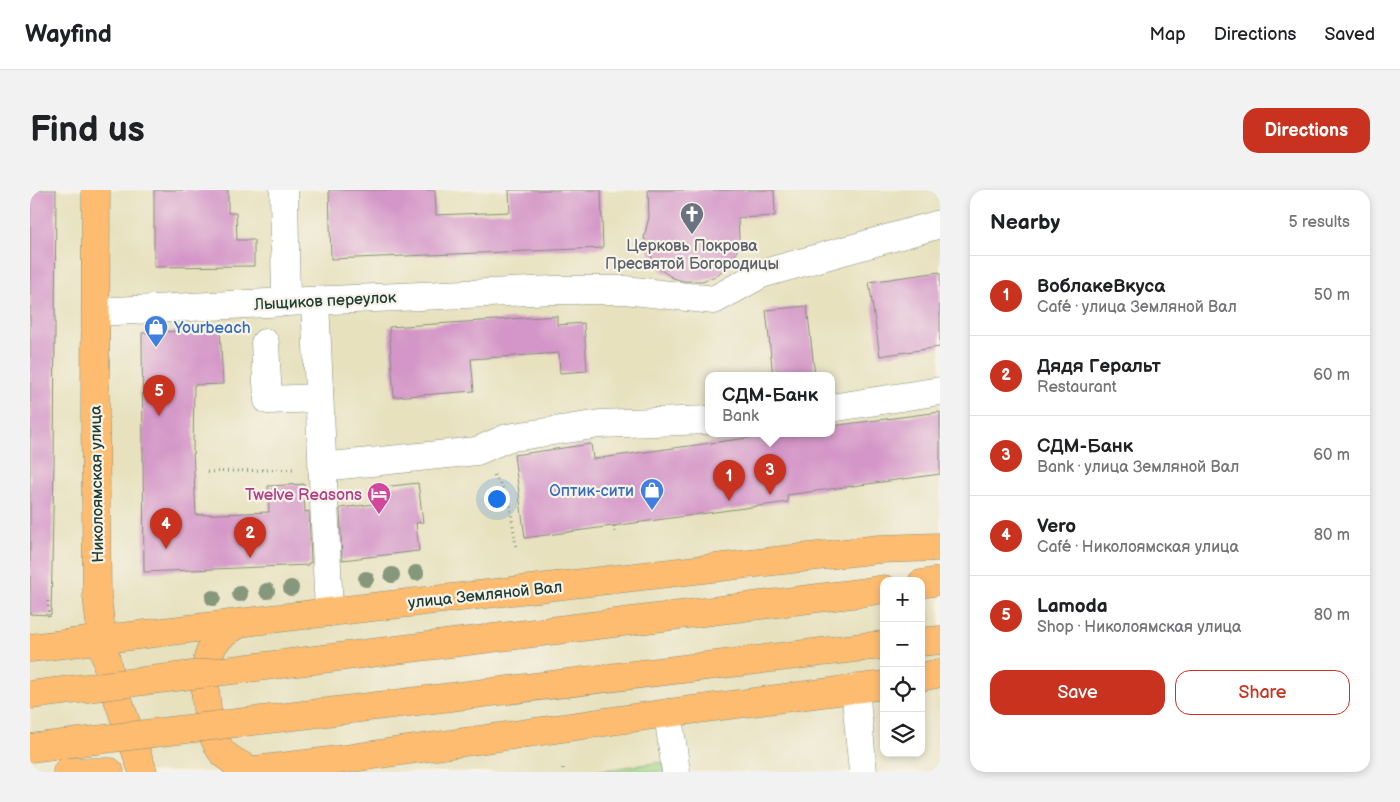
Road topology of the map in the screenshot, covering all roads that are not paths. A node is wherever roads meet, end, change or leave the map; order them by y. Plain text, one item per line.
1 (96, 190) edge
2 (284, 190) edge
3 (940, 224) edge
4 (315, 301) junction
5 (286, 302) junction
6 (96, 312) junction
7 (265, 342) dead end
8 (940, 391) edge
9 (319, 398) junction
10 (835, 407) edge
11 (705, 420) edge
12 (322, 467) junction
13 (940, 547) edge
14 (940, 581) edge
15 (925, 583) edge
16 (871, 591) edge
17 (329, 612) junction
18 (242, 623) junction
19 (102, 640) junction
20 (940, 640) edge
21 (925, 642) edge
22 (874, 646) edge
23 (30, 648) edge
24 (940, 673) edge
25 (925, 677) edge
26 (880, 685) edge
27 (855, 688) junction
28 (30, 695) edge
29 (668, 713) junction
30 (30, 748) edge
31 (67, 772) edge
32 (110, 772) edge
33 (143, 772) edge
34 (245, 772) edge
35 (676, 772) edge
36 (863, 772) edge

1 - 6 main road, Николоямская улица
2 - 5 street
3 - 4 street, Лыщиков переулок
4 - 5 street, Лыщиков переулок
4 - 9 street
5 - 6 street, Лыщиков переулок
6 - 19 main road, Николоямская улица
7 - 9 street
8 - 10 street
9 - 12 street
11 - 12 street
12 - 17 street
13 - 17 main road, улица Земляной Вал
14 - 15 main road
16 - 28 main road, bridge
17 - 18 main road, улица Земляной Вал
18 - 19 main road, улица Земляной Вал
18 - 34 main road
19 - 23 main road, улица Земляной Вал
19 - 33 main road, Николоямская улица
20 - 21 main road
22 - 30 main road, bridge
24 - 25 main road
26 - 27 main road
27 - 29 main road
27 - 36 street
29 - 34 main road
29 - 35 street
31 - 32 main road

